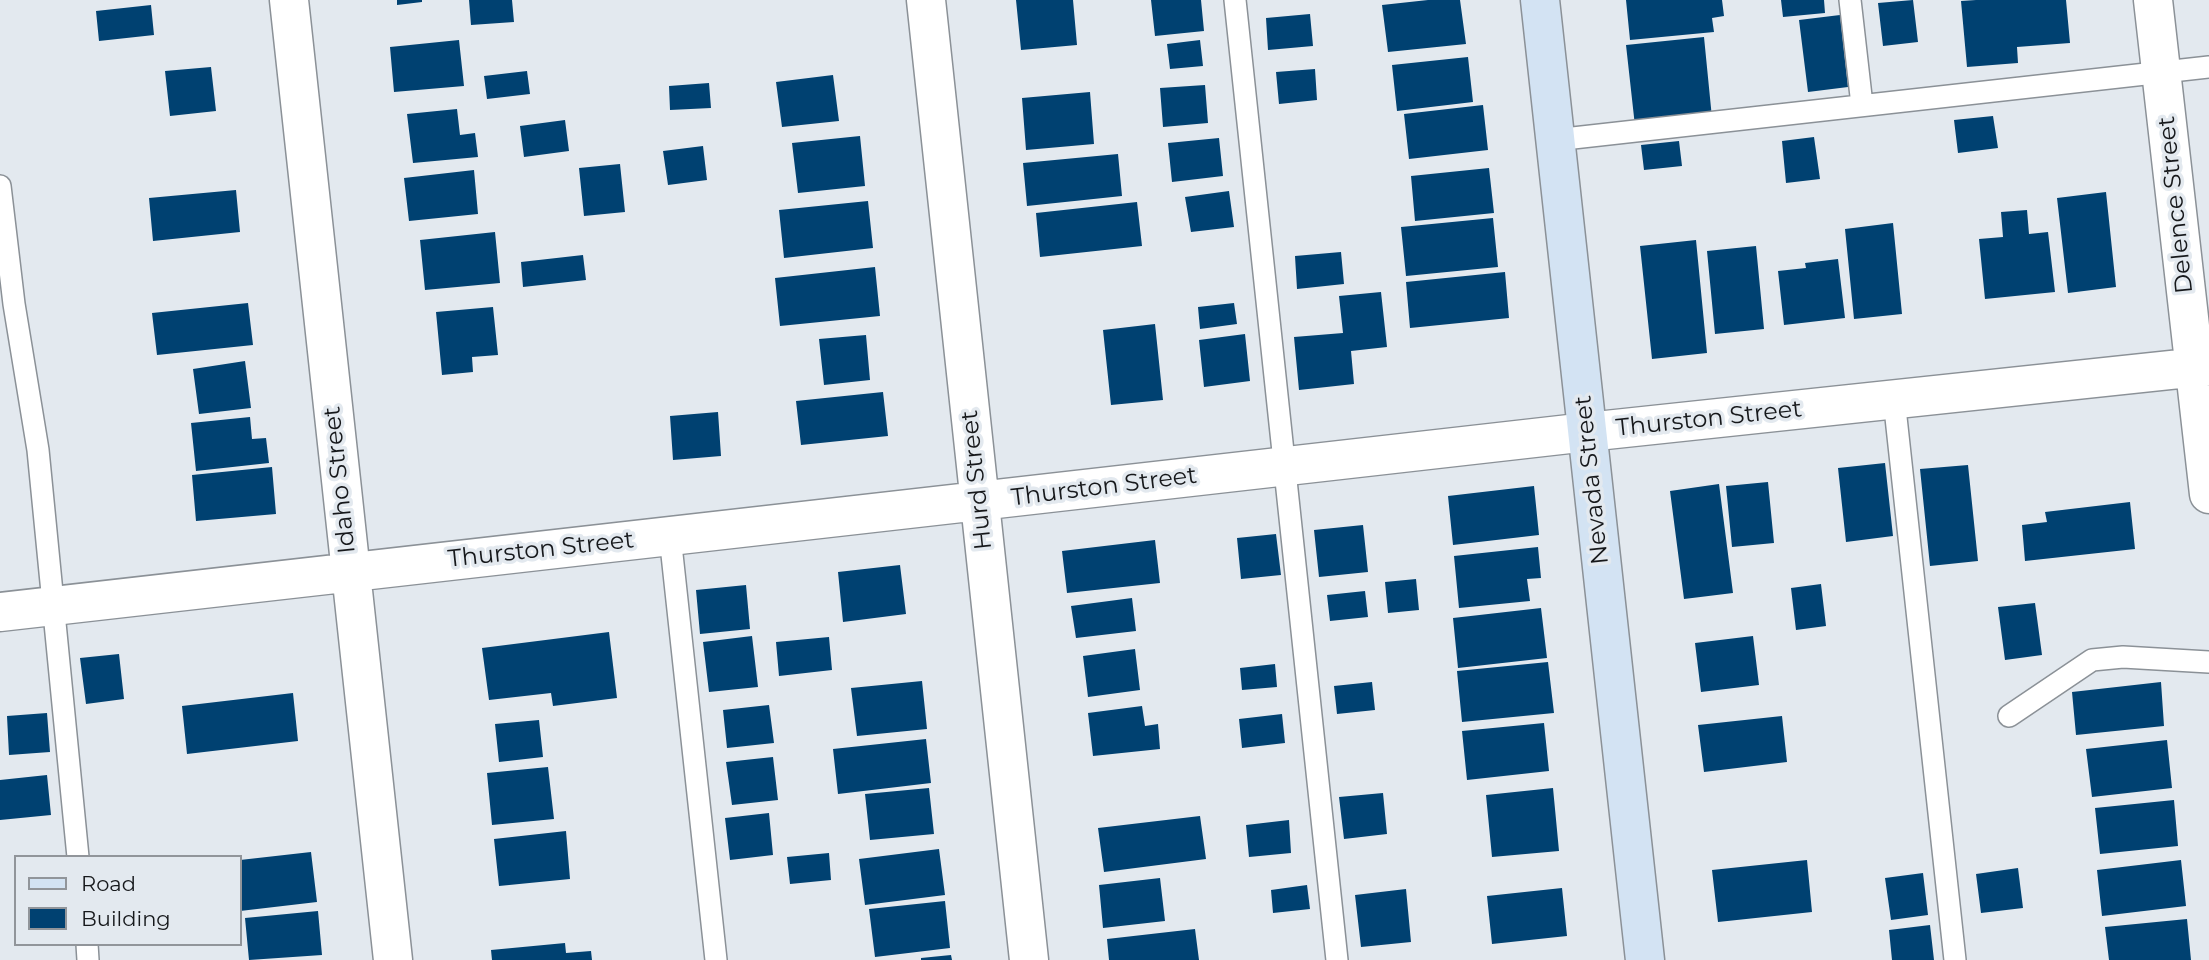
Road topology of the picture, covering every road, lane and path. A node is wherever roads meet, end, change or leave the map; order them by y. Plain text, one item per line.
1 (289, 0) edge
2 (926, 0) edge
3 (1235, 0) edge
4 (1540, 0) edge
5 (1850, 0) edge
6 (2153, 0) edge
7 (2209, 67) edge
8 (2161, 72) junction
9 (1862, 106) junction
10 (1555, 140) junction
11 (0, 186) edge
12 (2202, 367) edge
13 (1894, 399) junction
14 (1587, 432) junction
15 (1286, 466) junction
16 (2209, 494) edge
17 (979, 501) junction
18 (670, 536) junction
19 (350, 572) junction
20 (52, 606) junction
21 (0, 612) edge
22 (2209, 662) edge
23 (2009, 716) dead end
24 (78, 855) edge
25 (393, 960) edge
26 (716, 960) edge
27 (1029, 960) edge
28 (1338, 960) edge
29 (1645, 960) edge
30 (1955, 960) edge

1 - 19 street, Idaho Street
2 - 17 street, Hurd Street
3 - 15 lane
4 - 10 street, Nevada Street
5 - 9 lane
6 - 8 street, Delence Street
7 - 8 lane
8 - 9 lane
8 - 12 street, Delence Street
9 - 10 lane
10 - 14 street, Nevada Street
11 - 20 lane
12 - 13 street, Thurston Street
12 - 16 street, Delence Street
13 - 14 street, Thurston Street
13 - 30 lane
14 - 15 street, Thurston Street
14 - 29 street, Nevada Street
15 - 17 street, Thurston Street
15 - 28 lane
17 - 18 street, Thurston Street
17 - 27 street, Hurd Street
18 - 19 street, Thurston Street
18 - 26 lane
19 - 20 street, Thurston Street
19 - 25 street, Idaho Street
20 - 21 street, Thurston Street
20 - 24 lane
22 - 23 lane

